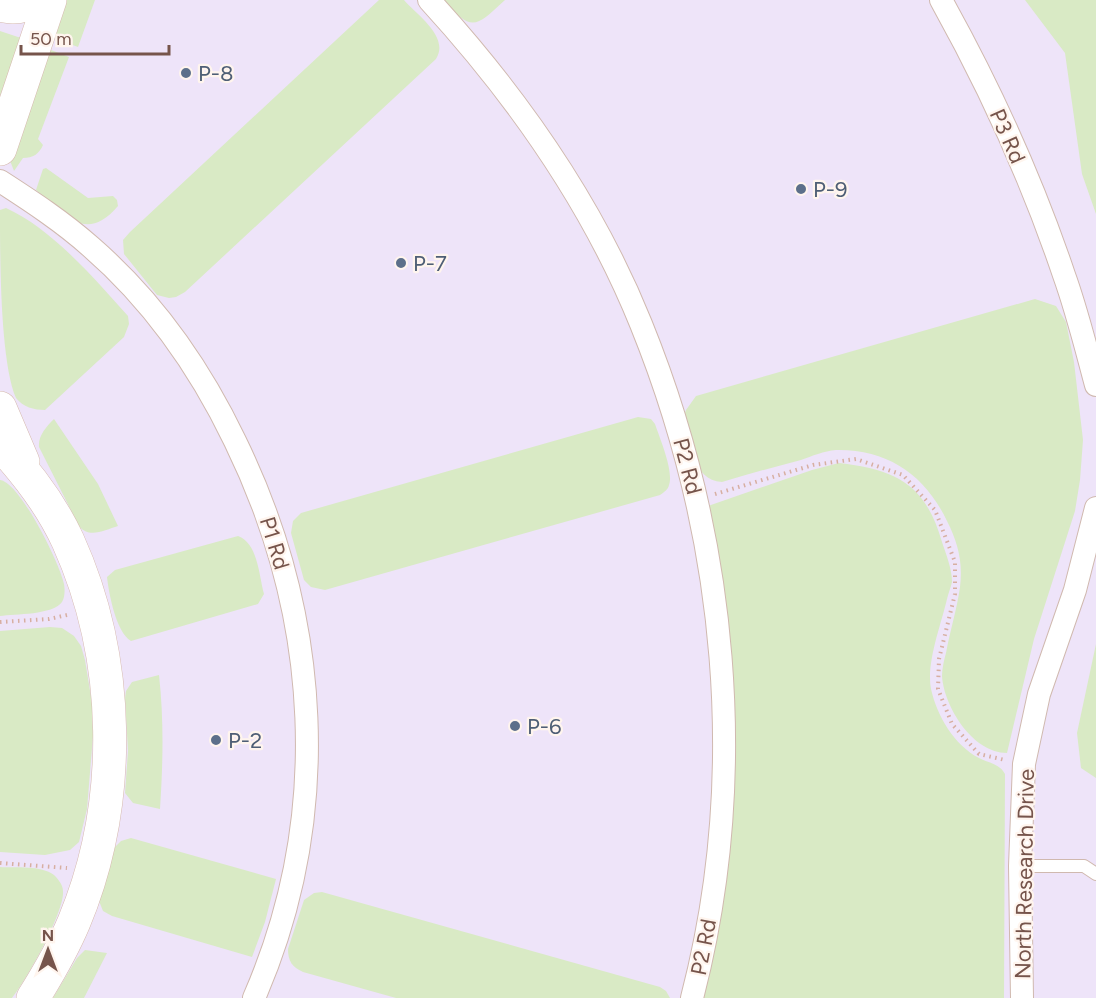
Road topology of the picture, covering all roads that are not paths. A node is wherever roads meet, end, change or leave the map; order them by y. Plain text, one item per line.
1 (39, 0) edge
2 (50, 0) edge
3 (429, 0) edge
4 (941, 0) edge
5 (0, 5) edge
6 (0, 149) edge
7 (0, 181) edge
8 (1096, 385) edge
9 (0, 408) edge
10 (0, 444) edge
11 (26, 472) junction
12 (1096, 508) edge
13 (1020, 866) junction
14 (1096, 874) edge
15 (33, 998) edge
16 (254, 998) edge
17 (693, 998) edge
18 (1022, 998) edge

1 - 5 main road
2 - 6 main road
3 - 17 street, P2 Rd
4 - 8 street, P3 Rd
7 - 16 street, P1 Rd
9 - 11 main road
10 - 11 main road
11 - 15 main road
12 - 13 street, North Research Drive
13 - 14 lane
13 - 18 street, North Research Drive

